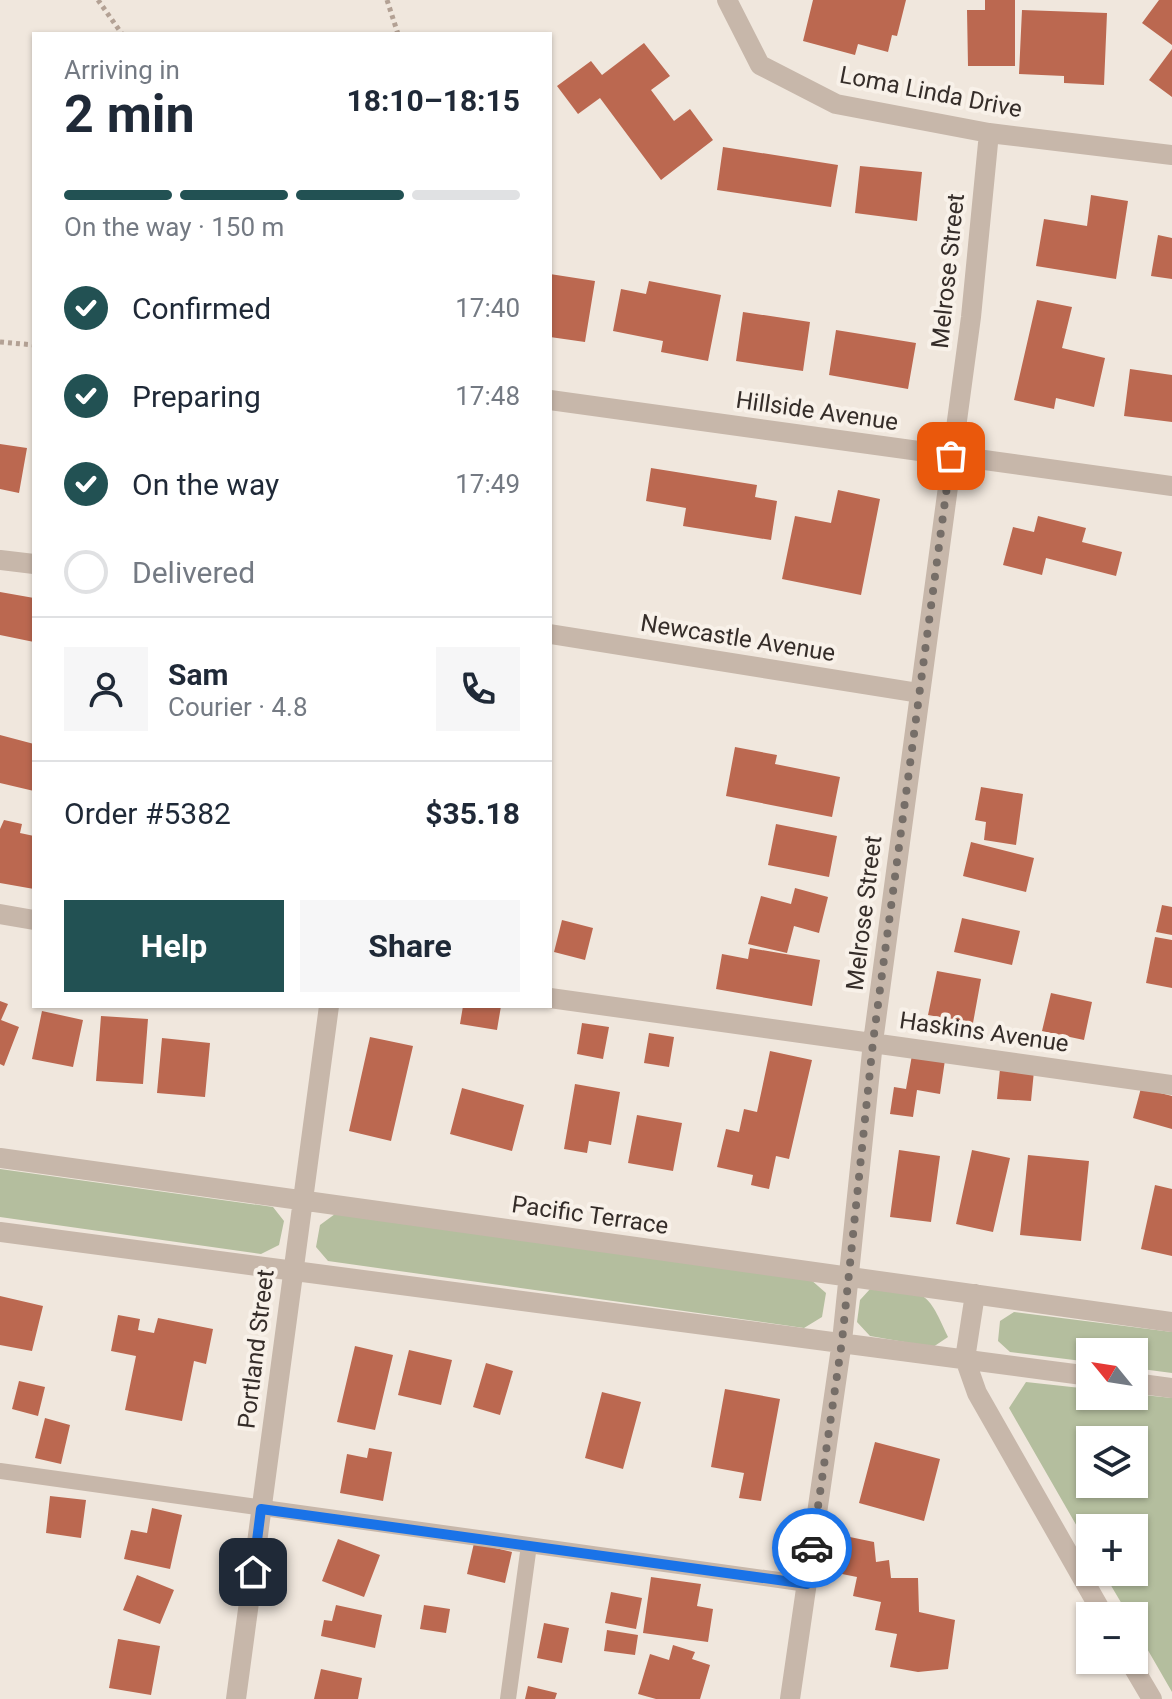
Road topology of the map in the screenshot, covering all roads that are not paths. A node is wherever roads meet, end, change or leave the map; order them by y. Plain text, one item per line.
1 (727, 0) edge
2 (989, 133) junction
3 (1172, 155) edge
4 (552, 400) edge
5 (951, 456) junction
6 (1172, 486) edge
7 (0, 560) edge
8 (32, 564) edge
9 (552, 634) edge
10 (919, 693) junction
11 (0, 914) edge
12 (32, 920) edge
13 (552, 998) edge
14 (329, 1008) edge
15 (873, 1042) junction
16 (1172, 1085) edge
17 (0, 1158) edge
18 (302, 1200) junction
19 (0, 1232) edge
20 (292, 1269) junction
21 (849, 1279) junction
22 (975, 1294) junction
23 (1172, 1322) edge
24 (842, 1341) junction
25 (965, 1359) junction
26 (1076, 1374) edge
27 (1148, 1385) edge
28 (1172, 1388) edge
29 (0, 1471) edge
30 (261, 1509) junction
31 (529, 1545) junction
32 (807, 1584) junction
33 (1096, 1602) edge
34 (1137, 1674) edge
35 (236, 1699) edge
36 (508, 1699) edge
37 (790, 1699) edge
38 (1152, 1699) edge

1 - 2 street, Loma Linda Drive
2 - 3 street, Loma Linda Drive
2 - 5 street, Melrose Street
4 - 5 street, Hillside Avenue
5 - 6 street, Hillside Avenue
5 - 10 street, Melrose Street
7 - 8 street
9 - 10 street, Newcastle Avenue
10 - 15 street, Melrose Street
11 - 12 street
13 - 15 street, Haskins Avenue
14 - 18 street, Portland Street
15 - 16 street, Haskins Avenue
15 - 21 street, Melrose Street
17 - 18 street, Pacific Terrace
18 - 20 street, Portland Street
18 - 21 street, Pacific Terrace
19 - 20 street
20 - 24 street
20 - 30 street, Portland Street
21 - 22 street, Pacific Terrace
21 - 24 street, Melrose Street
22 - 23 street, Pacific Terrace
22 - 25 street
24 - 25 street
24 - 32 street, Melrose Street
25 - 26 street
25 - 33 street
27 - 28 street
29 - 30 lane
30 - 31 lane
30 - 35 street, Portland Street
31 - 32 lane
31 - 36 lane
32 - 37 street, Melrose Street
34 - 38 street

